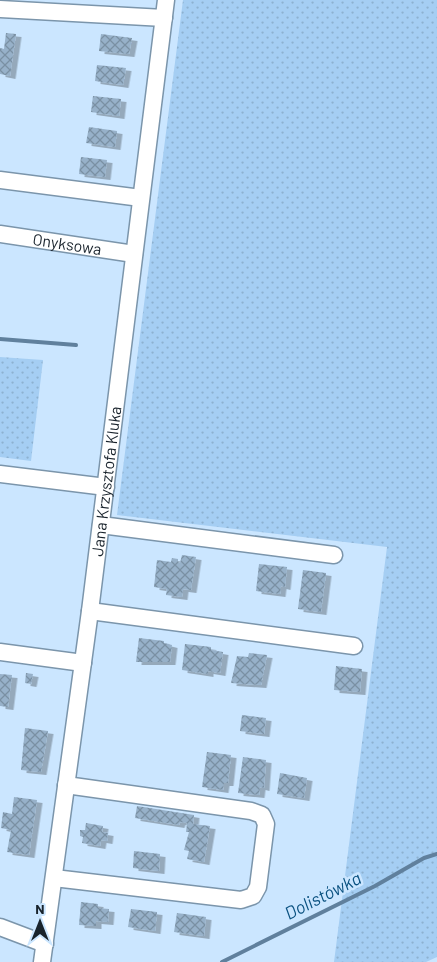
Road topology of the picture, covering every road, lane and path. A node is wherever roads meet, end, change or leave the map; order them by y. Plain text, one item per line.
1 (166, 0) edge
2 (0, 9) edge
3 (164, 18) junction
4 (0, 180) edge
5 (141, 198) junction
6 (0, 234) edge
7 (134, 254) junction
8 (0, 474) edge
9 (106, 487) junction
10 (101, 525) junction
11 (334, 555) dead end
12 (90, 611) junction
13 (354, 646) dead end
14 (0, 652) edge
15 (83, 663) junction
16 (66, 785) junction
17 (54, 878) junction
18 (0, 927) edge
19 (44, 944) junction
20 (42, 962) edge

1 - 3 street, Jana Krzysztofa Kluka
2 - 3 street
3 - 5 street, Jana Krzysztofa Kluka
4 - 5 street
5 - 7 street, Jana Krzysztofa Kluka
6 - 7 street, Onyksowa
7 - 9 street, Jana Krzysztofa Kluka
8 - 9 street
9 - 10 street, Jana Krzysztofa Kluka
10 - 11 street
10 - 12 street, Jana Krzysztofa Kluka
12 - 13 street
12 - 15 street, Jana Krzysztofa Kluka
14 - 15 street
15 - 16 street, Jana Krzysztofa Kluka
16 - 17 street, Jana Krzysztofa Kluka
16 - 17 street
17 - 19 street, Jana Krzysztofa Kluka
18 - 19 street
19 - 20 street, Jana Krzysztofa Kluka

